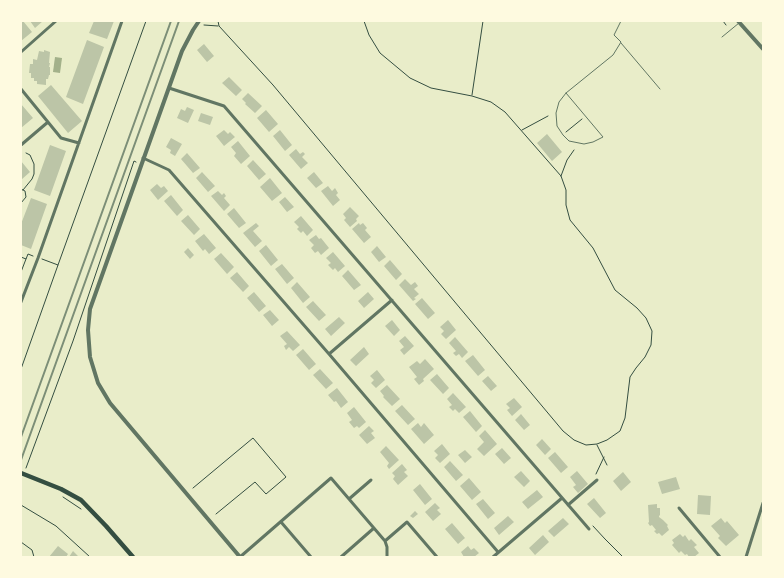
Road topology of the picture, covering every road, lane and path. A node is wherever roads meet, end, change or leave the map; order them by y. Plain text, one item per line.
1 (56, 21) edge
2 (122, 21) edge
3 (146, 21) edge
4 (199, 21) edge
5 (218, 21) edge
6 (364, 21) edge
7 (482, 21) edge
8 (621, 21) edge
9 (723, 21) edge
10 (739, 22) edge
11 (204, 25) dead end
12 (726, 25) dead end
13 (219, 26) junction
14 (722, 37) dead end
15 (621, 42) junction
16 (763, 49) edge
17 (21, 52) edge
18 (169, 88) junction
19 (21, 89) edge
20 (660, 89) dead end
21 (566, 93) junction
22 (472, 96) junction
23 (548, 116) dead end
24 (586, 116) junction
25 (48, 122) junction
26 (522, 131) junction
27 (563, 135) junction
28 (79, 143) junction
29 (21, 145) edge
30 (574, 150) dead end
31 (26, 153) dead end
32 (143, 158) junction
33 (136, 162) dead end
34 (561, 176) junction
35 (22, 190) edge
36 (21, 203) edge
37 (21, 256) edge
38 (34, 257) dead end
39 (26, 259) junction
40 (42, 259) dead end
41 (58, 265) junction
42 (21, 272) edge
43 (21, 288) edge
44 (26, 290) junction
45 (392, 300) junction
46 (21, 302) edge
47 (329, 354) junction
48 (21, 368) edge
49 (597, 444) junction
50 (604, 457) junction
51 (28, 464) dead end
52 (608, 465) dead end
53 (21, 473) edge
54 (371, 480) dead end
55 (598, 480) joint
56 (193, 488) dead end
57 (62, 497) dead end
58 (562, 498) junction
59 (348, 499) junction
60 (763, 503) edge
61 (21, 505) edge
62 (568, 505) junction
63 (679, 508) dead end
64 (82, 510) dead end
65 (216, 514) dead end
66 (281, 522) junction
67 (591, 523) dead end
68 (374, 528) junction
69 (589, 529) dead end
70 (385, 541) junction
71 (21, 542) edge
72 (498, 552) junction
73 (34, 557) edge
74 (90, 557) edge
75 (133, 557) edge
76 (240, 557) edge
77 (311, 557) edge
78 (341, 557) edge
79 (387, 557) edge
80 (437, 557) edge
81 (493, 557) edge
82 (623, 557) edge
83 (720, 557) edge
84 (746, 557) edge

1 - 17 street
2 - 28 street
3 - 41 path
4 - 18 street
5 - 13 path
6 - 22 path
7 - 22 path
8 - 15 lane
9 - 12 path
10 - 14 lane
10 - 16 street
11 - 13 path
13 - 49 path
15 - 20 lane
15 - 21 lane
18 - 32 street
18 - 45 street
19 - 25 street
21 - 24 lane
21 - 27 lane
22 - 26 path
23 - 26 path
24 - 27 path
24 - 27 lane
25 - 28 street
25 - 29 street
26 - 34 path
28 - 44 street
30 - 34 path
31 - 35 path
32 - 47 street
32 - 76 street
33 - 51 path
34 - 49 path
35 - 36 path
37 - 39 path
38 - 39 path
39 - 42 path
40 - 41 path
41 - 48 path
43 - 44 street
44 - 46 street
45 - 47 street
45 - 58 street
47 - 72 street
49 - 50 path
50 - 52 path
50 - 55 path
53 - 75 main road
54 - 59 street
55 - 62 street
56 - 65 path
57 - 64 path
58 - 62 street
58 - 72 street
59 - 66 street
59 - 68 street
60 - 84 street
61 - 74 path
62 - 69 street
63 - 83 street
66 - 76 street
66 - 77 street
67 - 82 path
68 - 70 street
68 - 78 street
70 - 79 street
70 - 80 street
71 - 73 path
72 - 81 street

